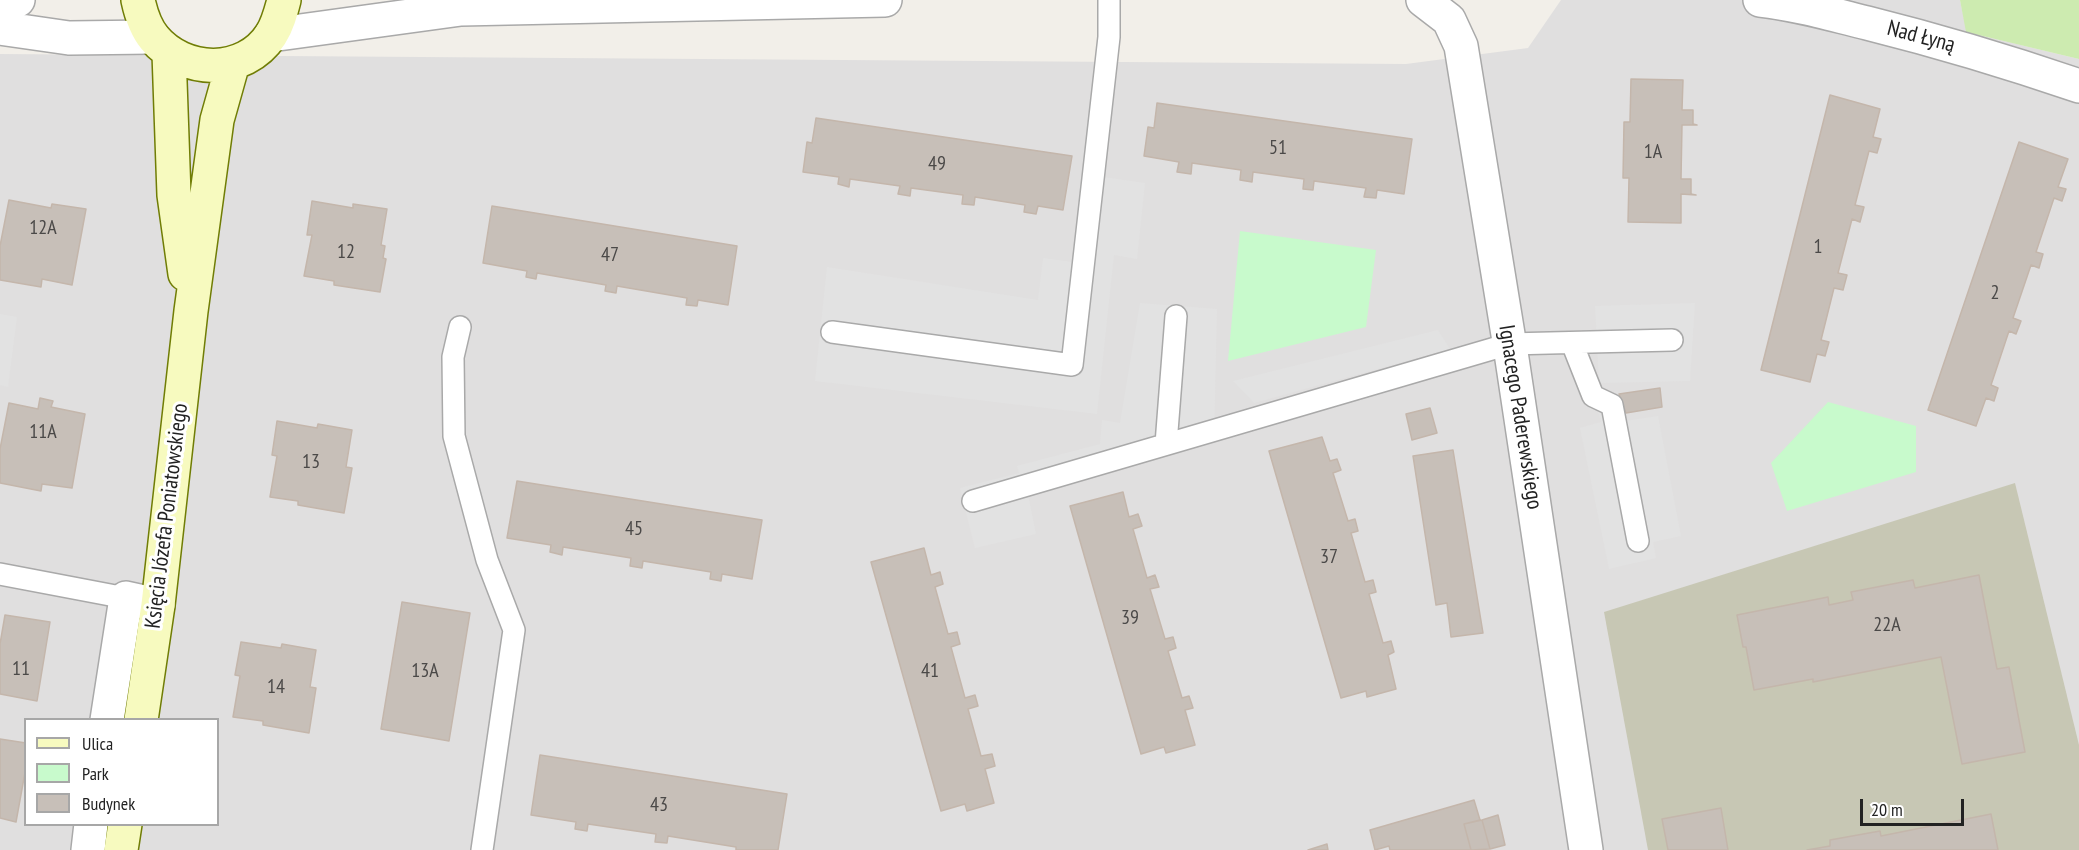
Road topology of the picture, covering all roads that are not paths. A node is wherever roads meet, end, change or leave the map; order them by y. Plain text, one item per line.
1 (18, 0) edge
2 (138, 0) edge
3 (284, 0) edge
4 (389, 0) edge
5 (885, 0) edge
6 (1109, 0) edge
7 (1760, 0) edge
8 (1428, 1) edge
9 (0, 6) edge
10 (461, 9) junction
11 (0, 27) edge
12 (271, 35) junction
13 (161, 45) junction
14 (233, 63) junction
15 (2079, 86) edge
16 (190, 311) junction
17 (1176, 316) dead end
18 (460, 327) dead end
19 (832, 332) dead end
20 (1672, 340) dead end
21 (1572, 343) junction
22 (1509, 344) junction
23 (1166, 444) junction
24 (973, 501) dead end
25 (1638, 541) dead end
26 (0, 574) edge
27 (126, 597) junction
28 (158, 605) junction
29 (107, 718) edge
30 (141, 718) edge
31 (91, 826) edge
32 (125, 826) edge
33 (87, 850) edge
34 (121, 850) edge
35 (482, 850) edge
36 (1586, 850) edge

1 - 9 street
2 - 13 main road
3 - 12 main road
4 - 10 street
5 - 10 street
6 - 19 lane
7 - 15 street, Nad Łyną
8 - 22 street, Ignacego Paderewskiego
10 - 12 street
11 - 13 street
12 - 14 main road
13 - 14 main road
13 - 16 main road, Księcia Józefa Poniatowskiego
14 - 16 main road, Księcia Józefa Poniatowskiego
16 - 28 main road, Księcia Józefa Poniatowskiego
17 - 23 lane
18 - 35 lane
20 - 21 lane
21 - 22 lane
21 - 25 lane
22 - 23 lane
22 - 36 street, Ignacego Paderewskiego
23 - 24 lane
26 - 27 lane
27 - 28 street
27 - 29 street
28 - 30 main road, Księcia Józefa Poniatowskiego
31 - 33 street
32 - 34 main road

